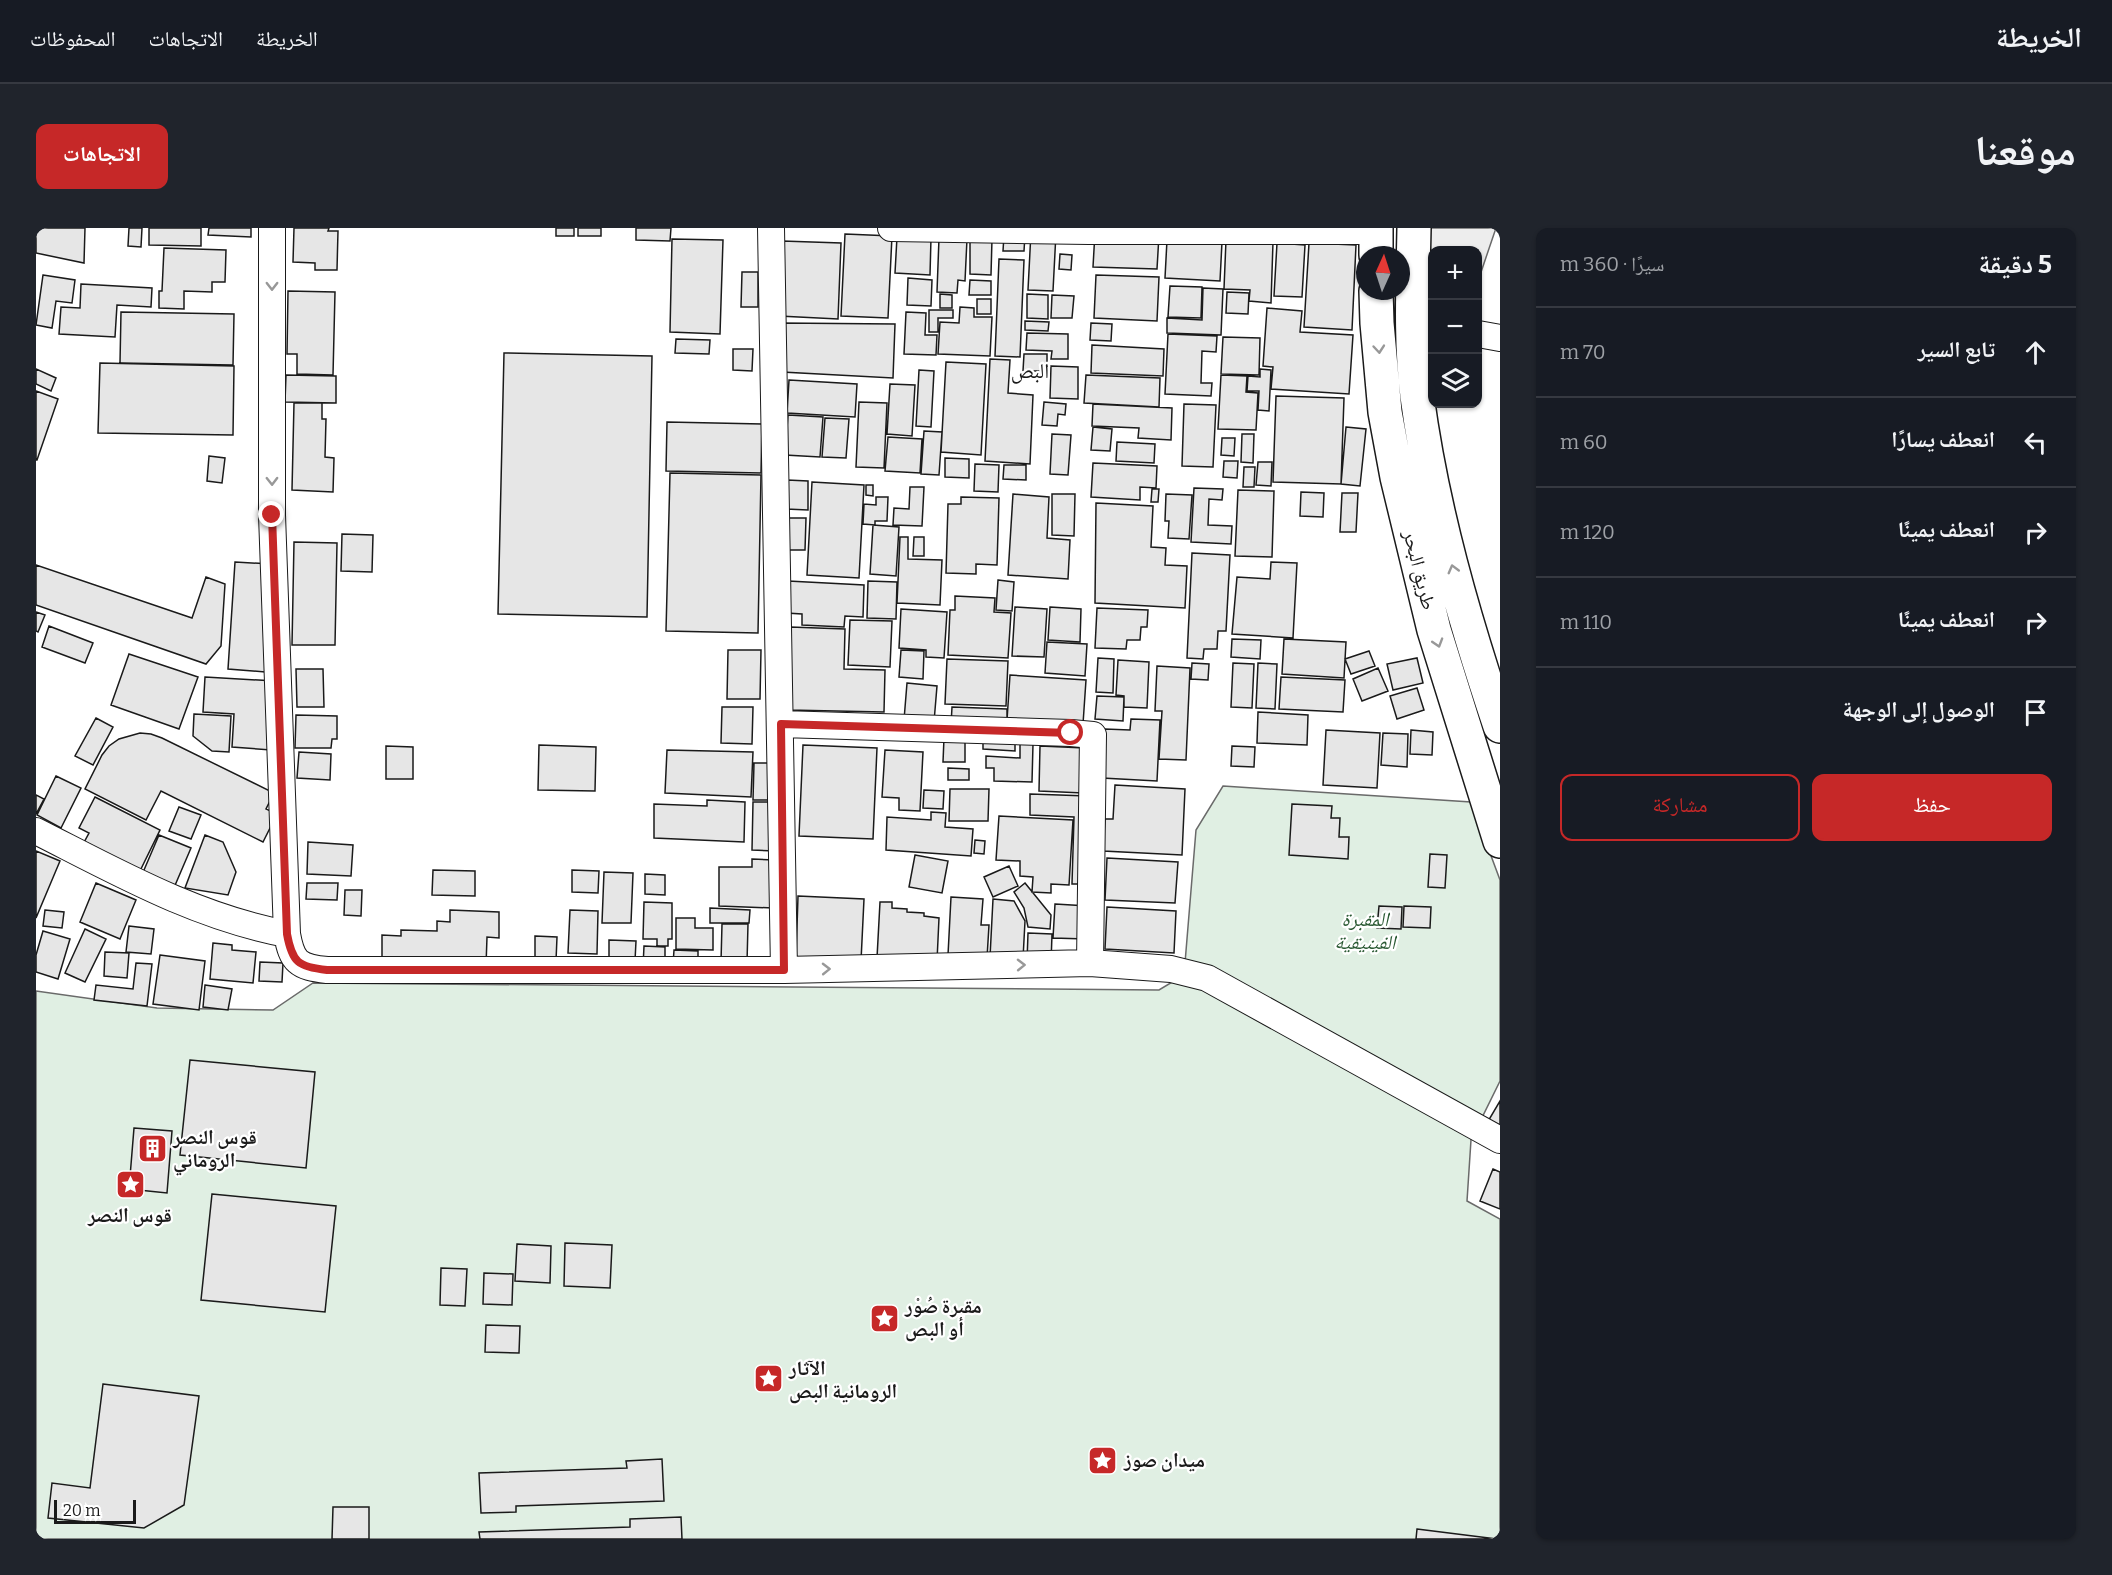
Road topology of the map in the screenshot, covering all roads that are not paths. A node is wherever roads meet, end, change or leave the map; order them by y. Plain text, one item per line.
1 (272, 228) edge
2 (771, 228) edge
3 (891, 228) edge
4 (1414, 228) edge
5 (1376, 238) edge
6 (1376, 300) edge
7 (1423, 322) edge
8 (1482, 335) edge
9 (1500, 338) edge
10 (781, 724) junction
11 (1500, 726) edge
12 (36, 831) edge
13 (1500, 842) edge
14 (287, 934) junction
15 (1090, 963) junction
16 (784, 970) junction
17 (1500, 1140) edge

1 -> 14 street
2 - 10 street
3 - 5 street
4 - 7 highway, طريق البحر
6 -> 13 highway, طريق البحر
11 -> 7 highway, طريق البحر
8 - 9 street
10 - 15 street
10 - 16 street
12 - 14 street
14 - 16 street
16 -> 15 street
15 - 17 street

